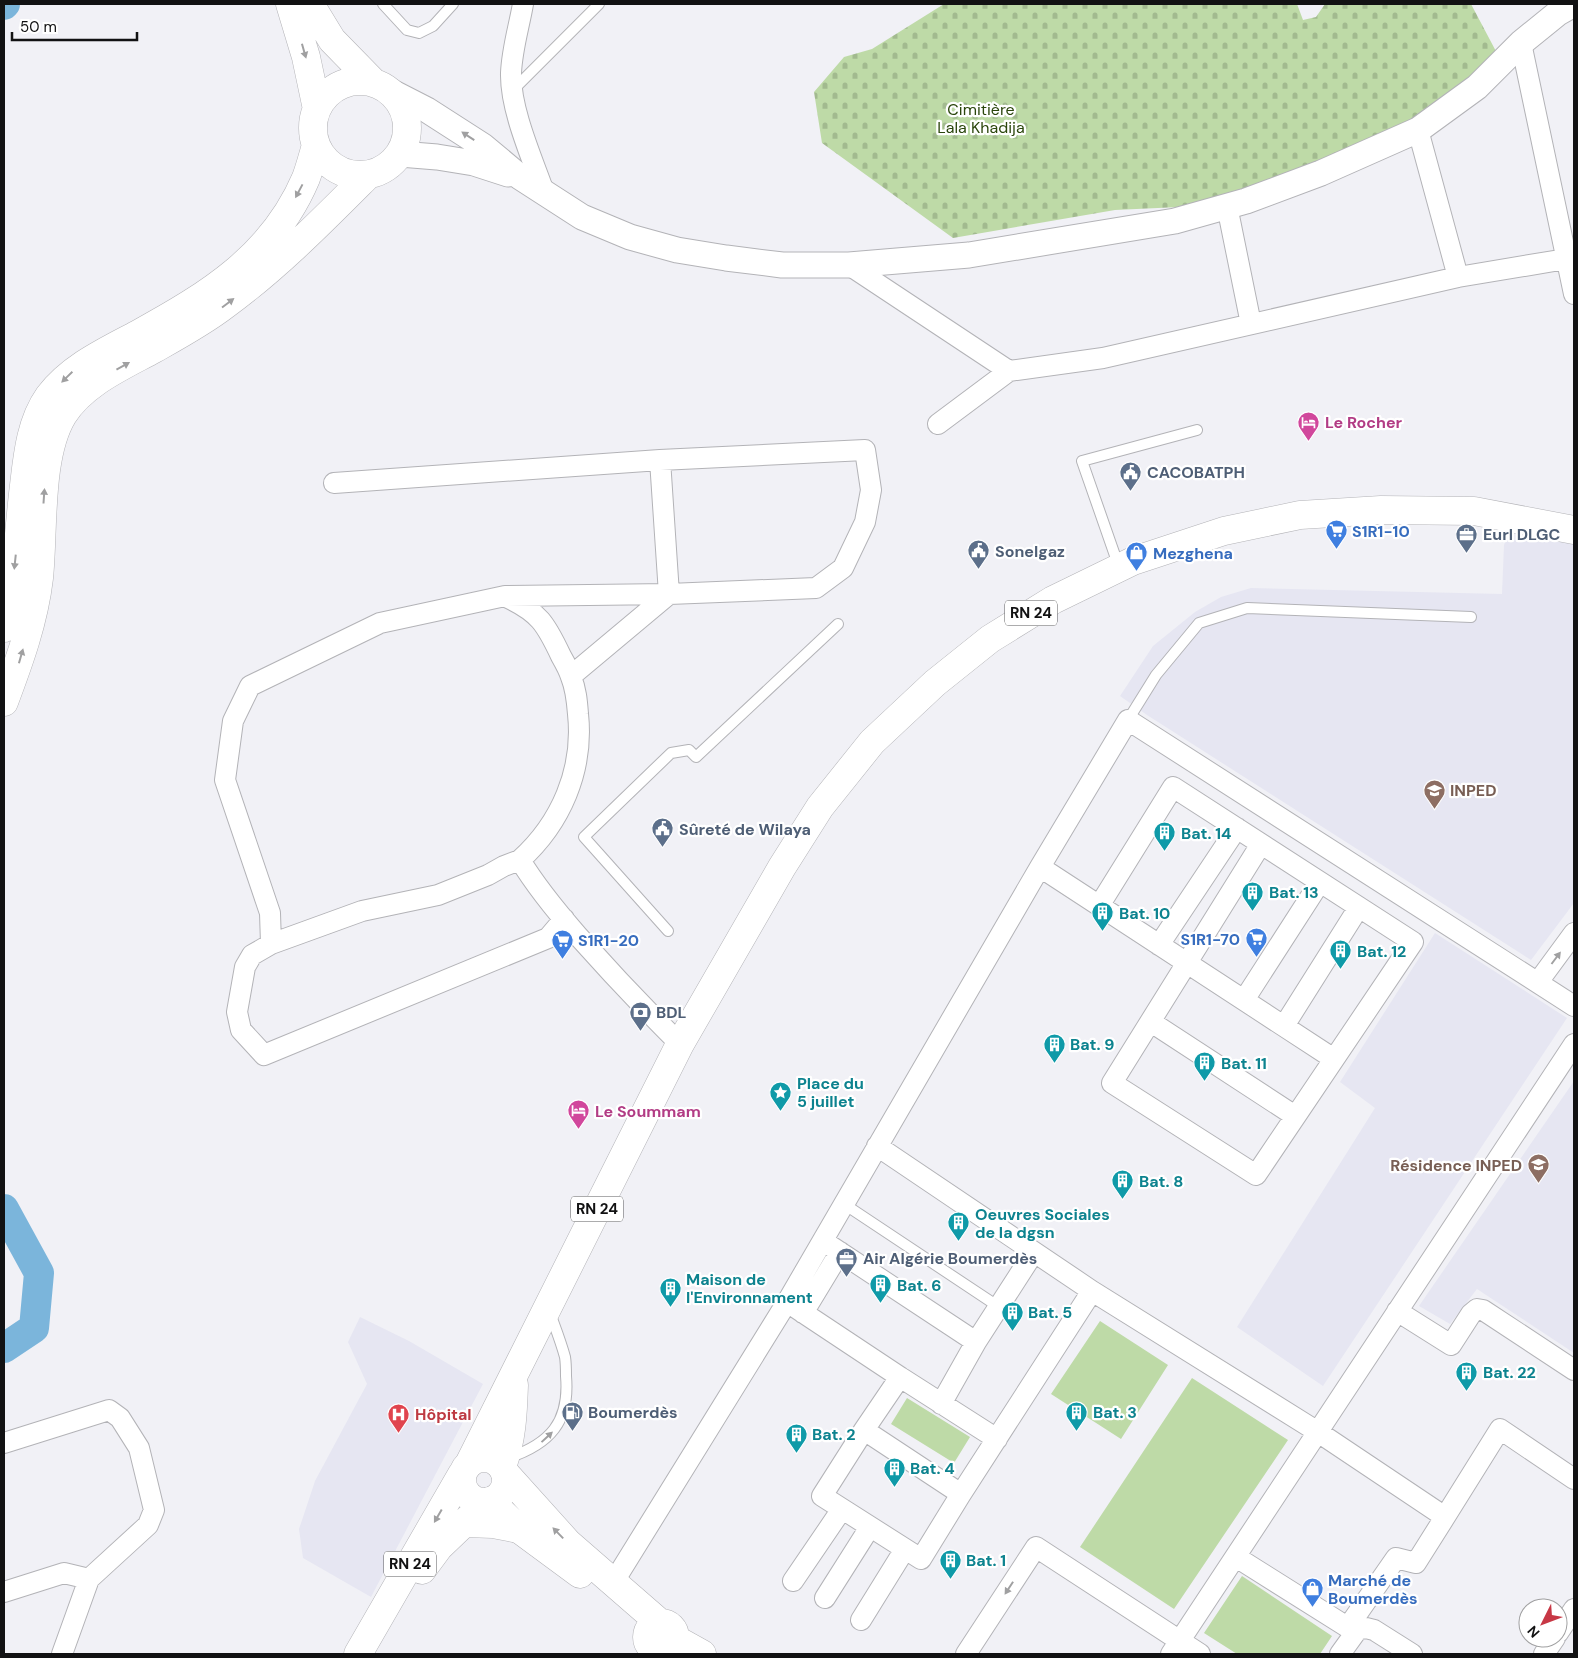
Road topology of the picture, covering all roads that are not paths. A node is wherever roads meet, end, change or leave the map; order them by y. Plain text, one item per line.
1 (290, 4) edge
2 (310, 4) edge
3 (383, 4) edge
4 (453, 4) edge
5 (523, 4) edge
6 (598, 4) edge
7 (1574, 4) edge
8 (1521, 43) junction
9 (381, 86) junction
10 (512, 91) junction
11 (317, 109) junction
12 (1418, 130) junction
13 (316, 145) junction
14 (400, 154) junction
15 (368, 175) junction
16 (520, 178) junction
17 (544, 192) junction
18 (1227, 206) junction
19 (1566, 259) junction
20 (849, 265) junction
21 (1458, 277) junction
22 (1574, 294) edge
23 (1251, 324) junction
24 (1010, 371) junction
25 (938, 424) dead end
26 (1197, 430) dead end
27 (660, 460) junction
28 (334, 483) dead end
29 (1574, 530) edge
30 (1119, 568) junction
31 (669, 594) junction
32 (505, 596) junction
33 (1471, 617) dead end
34 (838, 624) dead end
35 (4, 628) edge
36 (571, 676) junction
37 (4, 702) edge
38 (1128, 720) junction
39 (1237, 828) junction
40 (1261, 844) junction
41 (520, 860) junction
42 (1040, 867) junction
43 (1320, 882) junction
44 (1099, 906) junction
45 (1359, 907) junction
46 (564, 919) junction
47 (668, 931) dead end
48 (1574, 934) edge
49 (271, 944) junction
50 (1159, 944) junction
51 (1188, 963) junction
52 (1538, 982) junction
53 (1244, 1000) junction
54 (1574, 1006) edge
55 (1151, 1022) junction
56 (1284, 1026) junction
57 (680, 1044) junction
58 (1574, 1044) edge
59 (1334, 1059) junction
60 (1295, 1116) junction
61 (877, 1146) junction
62 (844, 1204) junction
63 (823, 1241) junction
64 (840, 1252) junction
65 (1034, 1252) junction
66 (1092, 1291) junction
67 (999, 1306) junction
68 (548, 1307) junction
69 (795, 1308) junction
70 (1397, 1311) junction
71 (976, 1342) junction
72 (1574, 1370) edge
73 (514, 1373) junction
74 (900, 1377) junction
75 (941, 1404) junction
76 (864, 1430) junction
77 (1318, 1432) junction
78 (997, 1440) junction
79 (4, 1442) edge
80 (504, 1466) junction
81 (466, 1468) junction
82 (1574, 1480) edge
83 (961, 1494) junction
84 (488, 1501) junction
85 (842, 1509) junction
86 (1445, 1516) junction
87 (466, 1523) junction
88 (870, 1527) junction
89 (519, 1529) junction
90 (905, 1549) junction
91 (1236, 1557) junction
92 (88, 1579) junction
93 (793, 1582) dead end
94 (614, 1583) junction
95 (4, 1592) edge
96 (825, 1598) dead end
97 (861, 1620) dead end
98 (1353, 1628) junction
99 (656, 1642) edge
100 (1175, 1648) edge
101 (62, 1654) edge
102 (358, 1654) edge
103 (375, 1654) edge
104 (702, 1654) edge
105 (966, 1654) edge
106 (1200, 1654) edge
107 (1340, 1654) edge
108 (1412, 1654) edge

1 -> 11 main road
2 - 9 main road
3 - 4 lane
5 - 10 street
6 - 10 lane
7 - 8 street
8 - 12 street
8 - 19 street
9 - 11 main road
9 - 14 main road
16 -> 9 street
10 - 17 street
11 - 13 main road
12 - 18 street
12 - 21 street
13 - 15 main road
13 -> 35 main road
14 - 15 main road
14 - 16 street
37 -> 15 main road
16 - 17 street
17 - 20 street
18 - 20 street
18 - 23 street
19 - 21 street
19 - 22 street
20 - 24 street
21 - 23 street
23 - 24 street
24 - 25 street
26 - 30 lane
27 - 28 street
27 - 31 street
27 - 31 street
29 - 30 main road, RN 24
30 - 57 main road, RN 24
31 - 32 street
31 - 36 street
32 - 36 street
32 - 49 street
33 - 38 lane
34 - 47 lane
36 - 41 street
38 - 42 street
38 - 52 street
39 - 40 street
39 - 44 street
39 - 50 street
40 - 43 street
40 - 51 street
41 - 46 street
41 - 49 street
42 - 44 street
42 - 61 street
43 - 45 street
43 - 53 street
44 - 50 street
45 - 56 street
45 - 59 street
46 - 49 street
46 - 57 street
52 -> 48 street
50 - 51 street
51 - 53 street
51 - 55 street
52 - 54 street
53 - 56 street
55 - 60 street
55 - 60 street
56 - 59 street
57 - 68 main road, RN 24
58 - 70 street
59 - 60 street
61 - 62 street
61 - 65 street
62 - 63 street
62 - 67 lane
63 - 64 street
63 - 69 street
64 - 69 street
64 - 71 street
65 - 66 street
65 - 67 street
66 - 77 street
66 - 78 street
67 - 71 street
68 - 73 main road, RN 24
80 -> 68 lane
69 - 74 street
69 - 94 street
70 - 72 street
70 - 77 street
71 - 75 street
73 - 80 main road, RN 24
73 - 81 main road, RN 24
74 - 75 street
74 - 76 street
75 - 78 street
76 - 83 street
76 - 85 street
77 - 86 street
77 - 91 street
78 - 83 street
79 - 92 street
80 - 81 main road
80 - 84 main road
94 -> 80 main road
81 - 84 main road
81 -> 102 main road, RN 24
82 - 86 street
83 - 90 street
84 - 87 main road, RN 24
84 - 89 main road
85 - 88 street
85 - 93 street
86 - 98 street
87 - 89 main road
87 - 103 main road, RN 24
88 - 90 street
88 - 96 street
89 - 99 main road
90 - 97 street
91 - 98 street
91 - 100 street
92 - 95 street
92 - 101 street
94 - 99 main road
98 - 107 street
98 - 108 street
99 - 104 main road
100 -> 105 street
100 - 106 street

